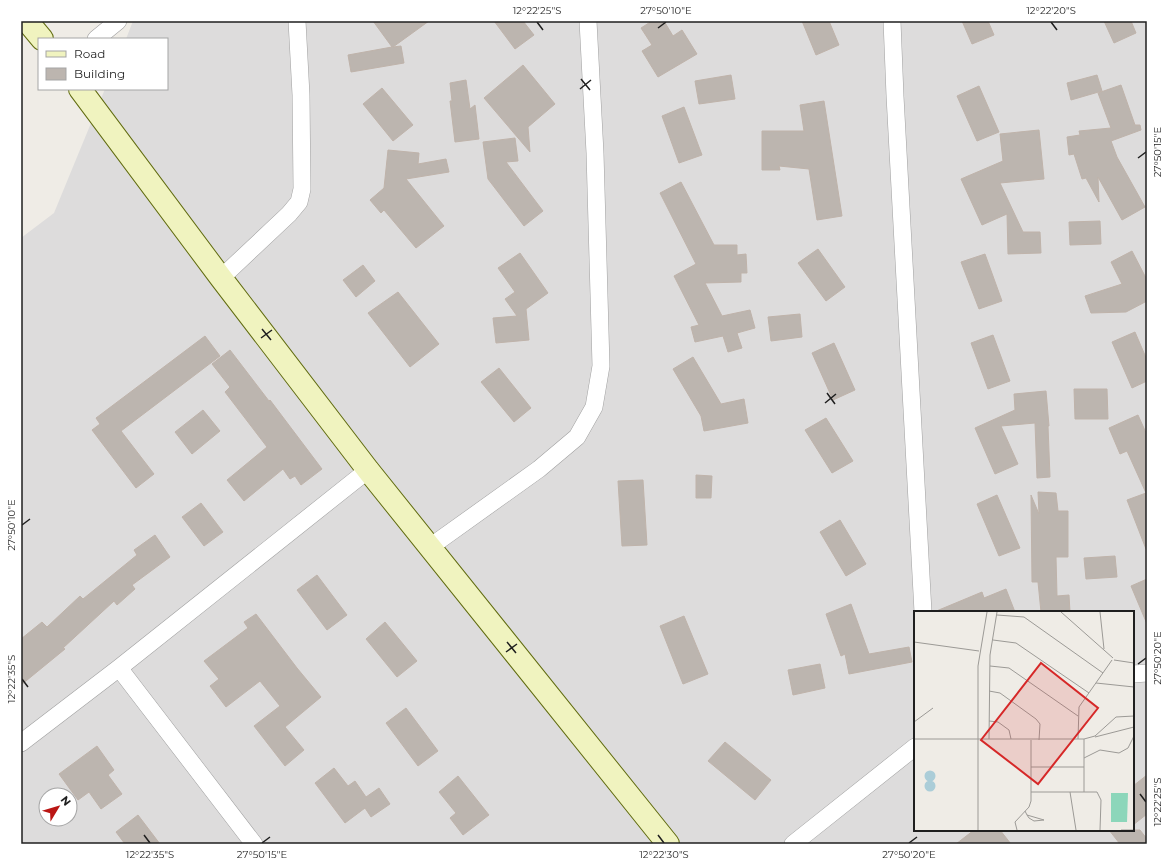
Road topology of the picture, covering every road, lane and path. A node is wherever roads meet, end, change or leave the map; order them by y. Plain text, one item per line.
1 (28, 21) edge
2 (118, 21) edge
3 (296, 21) edge
4 (588, 21) edge
5 (892, 21) edge
6 (41, 38) edge
7 (97, 38) edge
8 (81, 90) edge
9 (221, 278) junction
10 (368, 470) junction
11 (430, 547) junction
12 (923, 611) edge
13 (118, 668) junction
14 (1147, 673) edge
15 (1134, 674) edge
16 (21, 743) edge
17 (914, 749) edge
18 (254, 844) edge
19 (668, 844) edge
20 (793, 844) edge

1 - 6 street
2 - 7 street
3 - 9 street
4 - 11 street
5 - 12 street
8 - 9 street
9 - 10 street
10 - 11 street
10 - 13 street
11 - 19 street
13 - 16 street
13 - 18 street
14 - 15 street
17 - 20 street

